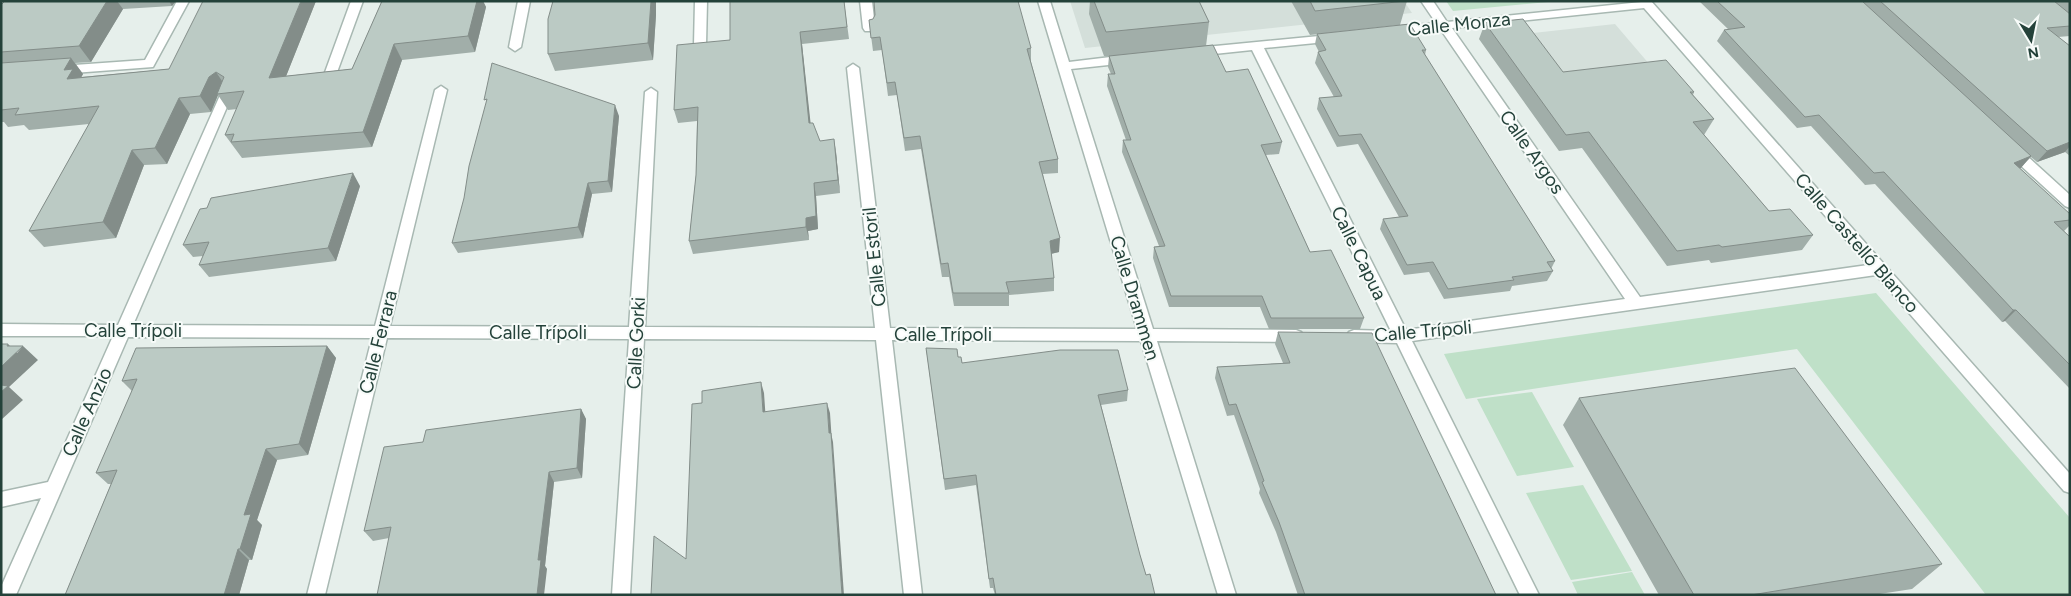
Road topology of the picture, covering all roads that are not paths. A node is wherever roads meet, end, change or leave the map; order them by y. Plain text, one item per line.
1 (183, 1) edge
2 (357, 1) edge
3 (524, 1) edge
4 (701, 1) edge
5 (866, 1) edge
6 (1044, 1) edge
7 (1427, 1) edge
8 (1645, 3) edge
9 (1444, 26) junction
10 (869, 28) edge
11 (1385, 32) edge
12 (1345, 36) edge
13 (700, 45) edge
14 (1256, 45) junction
15 (515, 47) dead end
16 (1179, 54) edge
17 (1140, 58) edge
18 (1064, 66) junction
19 (853, 68) dead end
20 (50, 71) edge
21 (330, 75) edge
22 (441, 90) dead end
23 (651, 92) dead end
24 (227, 93) edge
25 (2004, 142) edge
26 (2070, 203) edge
27 (1880, 269) junction
28 (1636, 304) junction
29 (1, 330) edge
30 (123, 330) junction
31 (381, 332) junction
32 (636, 333) junction
33 (883, 334) junction
34 (1147, 336) junction
35 (1307, 336) edge
36 (1335, 336) edge
37 (1401, 337) junction
38 (2070, 486) edge
39 (53, 488) junction
40 (1, 500) edge
41 (7, 595) edge
42 (316, 595) edge
43 (621, 595) edge
44 (912, 595) edge
45 (1227, 595) edge
46 (1530, 595) edge

1 - 20 street
2 - 21 street
3 - 15 street
4 - 13 street
5 - 10 street
6 - 18 street, Calle Drammen
7 - 9 street, Calle Argos
8 - 9 street, Calle Monza
8 - 27 street, Calle Castelló Blanco
9 - 11 street, Calle Monza
9 - 28 street, Calle Argos
12 - 14 street
14 - 16 street
14 - 37 street, Calle Capua
17 - 18 street
18 - 34 street, Calle Drammen
19 - 33 street, Calle Estoril
22 - 31 street, Calle Ferrara
23 - 32 street, Calle Gorki
24 - 30 street, Calle Anzio
25 - 26 street
27 - 28 street, Calle Trípoli
27 - 38 street, Calle Castelló Blanco
28 - 37 street, Calle Trípoli
29 - 30 street, Calle Trípoli
30 - 31 street, Calle Trípoli
30 - 39 street, Calle Anzio
31 - 32 street, Calle Trípoli
31 - 42 street, Calle Ferrara
32 - 33 street, Calle Trípoli
32 - 43 street, Calle Gorki
33 - 34 street, Calle Trípoli
33 - 44 street, Calle Estoril
34 - 35 street, Calle Trípoli
34 - 45 street, Calle Drammen
36 - 37 street, Calle Trípoli
37 - 46 street, Calle Capua
39 - 40 street
39 - 41 street, Calle Anzio

